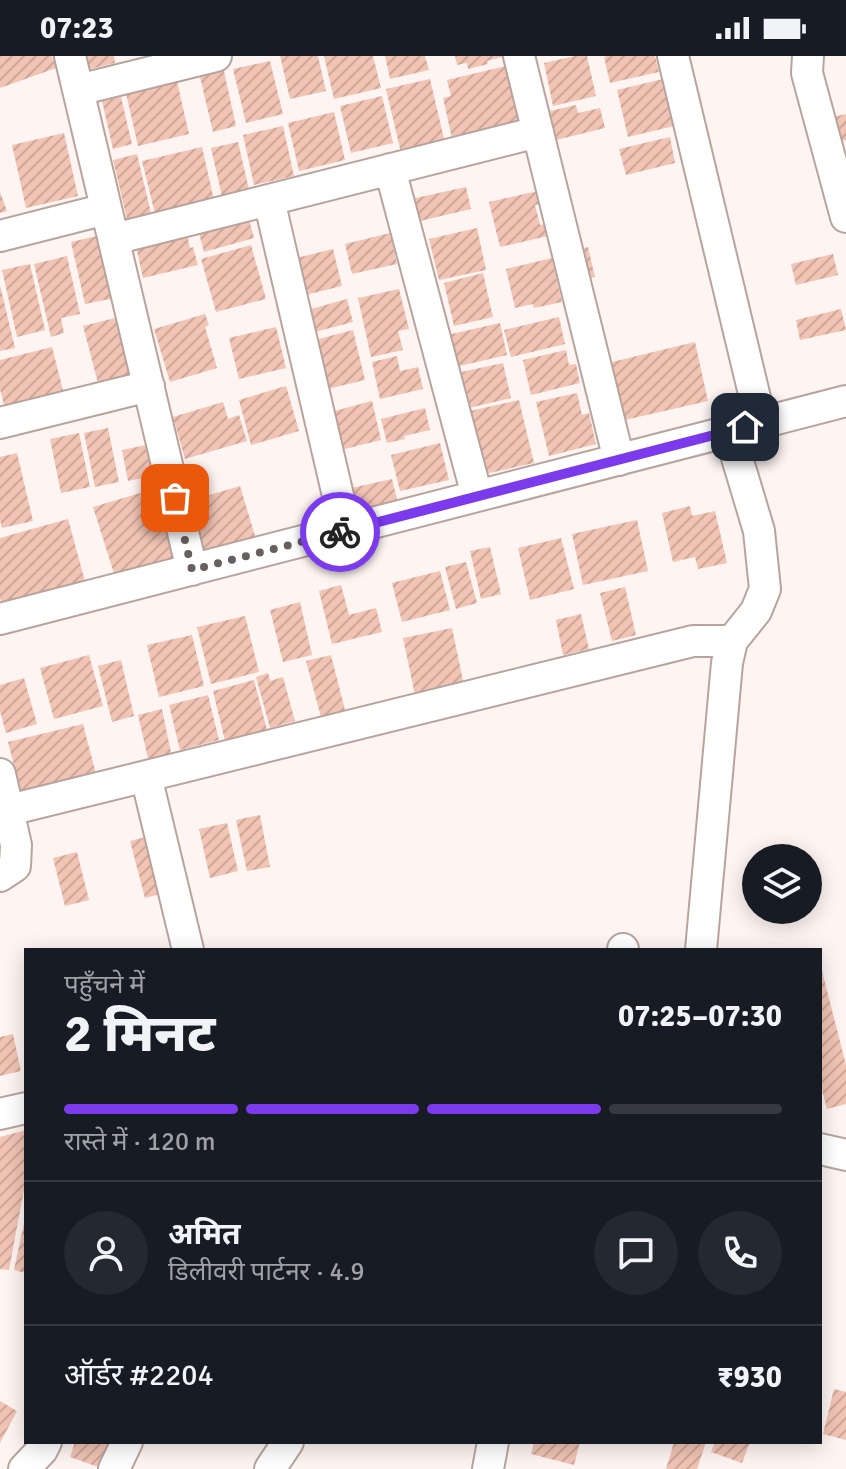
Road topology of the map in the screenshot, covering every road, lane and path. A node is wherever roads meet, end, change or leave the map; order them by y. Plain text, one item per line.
1 (70, 56) edge
2 (216, 56) edge
3 (519, 56) edge
4 (673, 56) edge
5 (808, 56) edge
6 (78, 90) junction
7 (538, 132) junction
8 (390, 169) junction
9 (269, 200) junction
10 (106, 209) junction
11 (846, 217) edge
12 (0, 236) edge
13 (114, 239) junction
14 (149, 386) junction
15 (846, 401) edge
16 (0, 423) edge
17 (761, 423) junction
18 (729, 431) junction
19 (619, 460) junction
20 (477, 496) junction
21 (346, 530) junction
22 (192, 570) junction
23 (0, 619) edge
24 (732, 641) junction
25 (0, 774) edge
26 (146, 776) junction
27 (9, 810) junction
28 (0, 876) edge
29 (188, 948) edge
30 (701, 948) edge
31 (24, 1108) edge
32 (0, 1114) edge
33 (822, 1149) edge
34 (846, 1155) edge
35 (45, 1444) edge
36 (126, 1444) edge
37 (287, 1444) edge
38 (493, 1444) edge
39 (24, 1469) edge
40 (114, 1469) edge
41 (270, 1469) edge
42 (488, 1469) edge

1 - 6 street
2 - 6 street
3 - 7 street
4 - 17 street
5 - 11 street
6 - 10 street
7 - 8 street
7 - 19 street
8 - 9 street
8 - 20 street
9 - 13 street
9 - 21 street
10 - 12 street
10 - 13 street
13 - 14 street
14 - 16 street
14 - 22 street
15 - 17 street
17 - 18 street
18 - 19 street
18 - 24 street
19 - 20 street
20 - 21 street
21 - 22 street
22 - 23 street
24 - 26 street
24 - 30 street
25 - 27 street
26 - 27 street
26 - 29 street
27 - 28 street
31 - 32 street
33 - 34 street
35 - 39 street
36 - 40 street
37 - 41 street
38 - 42 street

